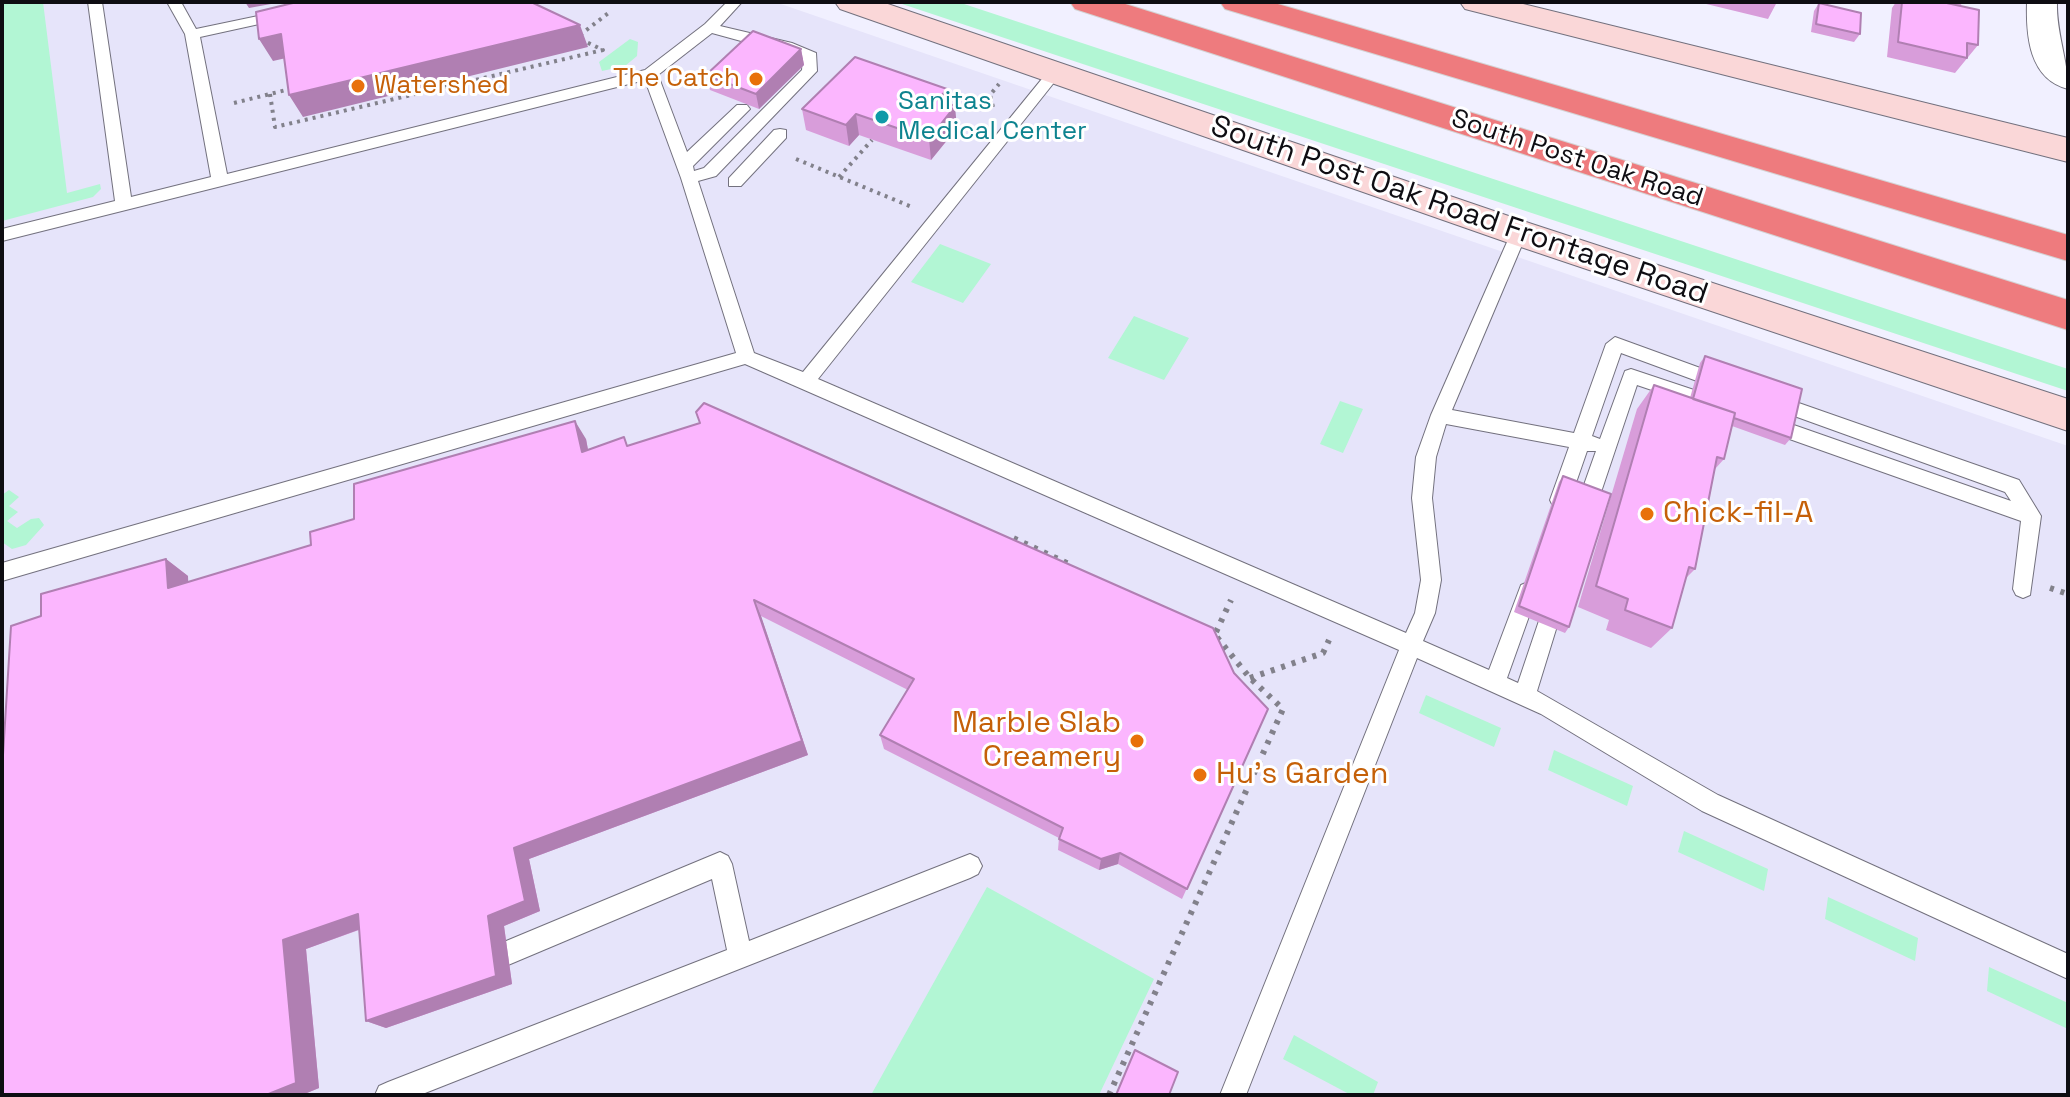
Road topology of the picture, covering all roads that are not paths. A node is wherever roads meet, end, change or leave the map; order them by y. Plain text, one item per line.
1 (95, 2) edge
2 (174, 2) edge
3 (735, 2) edge
4 (851, 2) edge
5 (1087, 2) edge
6 (1236, 2) edge
7 (1476, 2) edge
8 (2042, 2) edge
9 (298, 12) edge
10 (710, 27) junction
11 (192, 34) junction
12 (1055, 72) junction
13 (650, 74) junction
14 (2068, 79) edge
15 (742, 109) edge
16 (780, 134) dead end
17 (2068, 150) edge
18 (686, 172) junction
19 (220, 181) junction
20 (735, 182) dead end
21 (124, 204) junction
22 (1519, 233) junction
23 (2, 235) edge
24 (2068, 248) edge
25 (2068, 315) edge
26 (746, 357) junction
27 (1697, 374) edge
28 (806, 381) junction
29 (1690, 396) edge
30 (1793, 408) edge
31 (1440, 415) junction
32 (2068, 415) edge
33 (1788, 431) edge
34 (1581, 442) junction
35 (1606, 447) junction
36 (1555, 513) edge
37 (2031, 516) junction
38 (1577, 535) edge
39 (1535, 570) edge
40 (2, 572) edge
41 (1562, 579) edge
42 (2023, 589) dead end
43 (1411, 645) junction
44 (1495, 683) junction
45 (1524, 697) junction
46 (970, 866) dead end
47 (508, 953) dead end
48 (740, 956) junction
49 (2068, 967) edge
50 (388, 1095) edge
51 (1233, 1095) edge

1 - 21 lane
2 - 11 lane
3 - 10 lane
4 - 12 main road, South Post Oak Road Frontage Road
5 - 25 highway, South Post Oak Road
6 - 24 highway, South Post Oak Road
7 - 17 main road
8 - 14 street
9 - 11 lane
10 - 13 lane
10 - 18 lane
11 - 19 lane
12 - 22 main road, South Post Oak Road Frontage Road
12 - 28 lane
13 - 18 lane
13 - 19 lane
15 - 18 lane
16 - 20 lane
18 - 26 lane
19 - 21 lane
21 - 23 lane
22 - 31 lane
22 - 32 main road, South Post Oak Road Frontage Road
26 - 28 lane
26 - 40 lane
27 - 34 lane
28 - 43 lane
29 - 35 lane
30 - 37 lane
31 - 34 lane
31 - 43 lane
33 - 37 lane
34 - 35 lane
34 - 36 lane
35 - 38 lane
37 - 42 lane
39 - 44 lane
41 - 45 lane
43 - 44 lane
43 - 51 lane
44 - 45 lane
45 - 49 lane
46 - 48 lane
47 - 48 lane
48 - 50 lane

